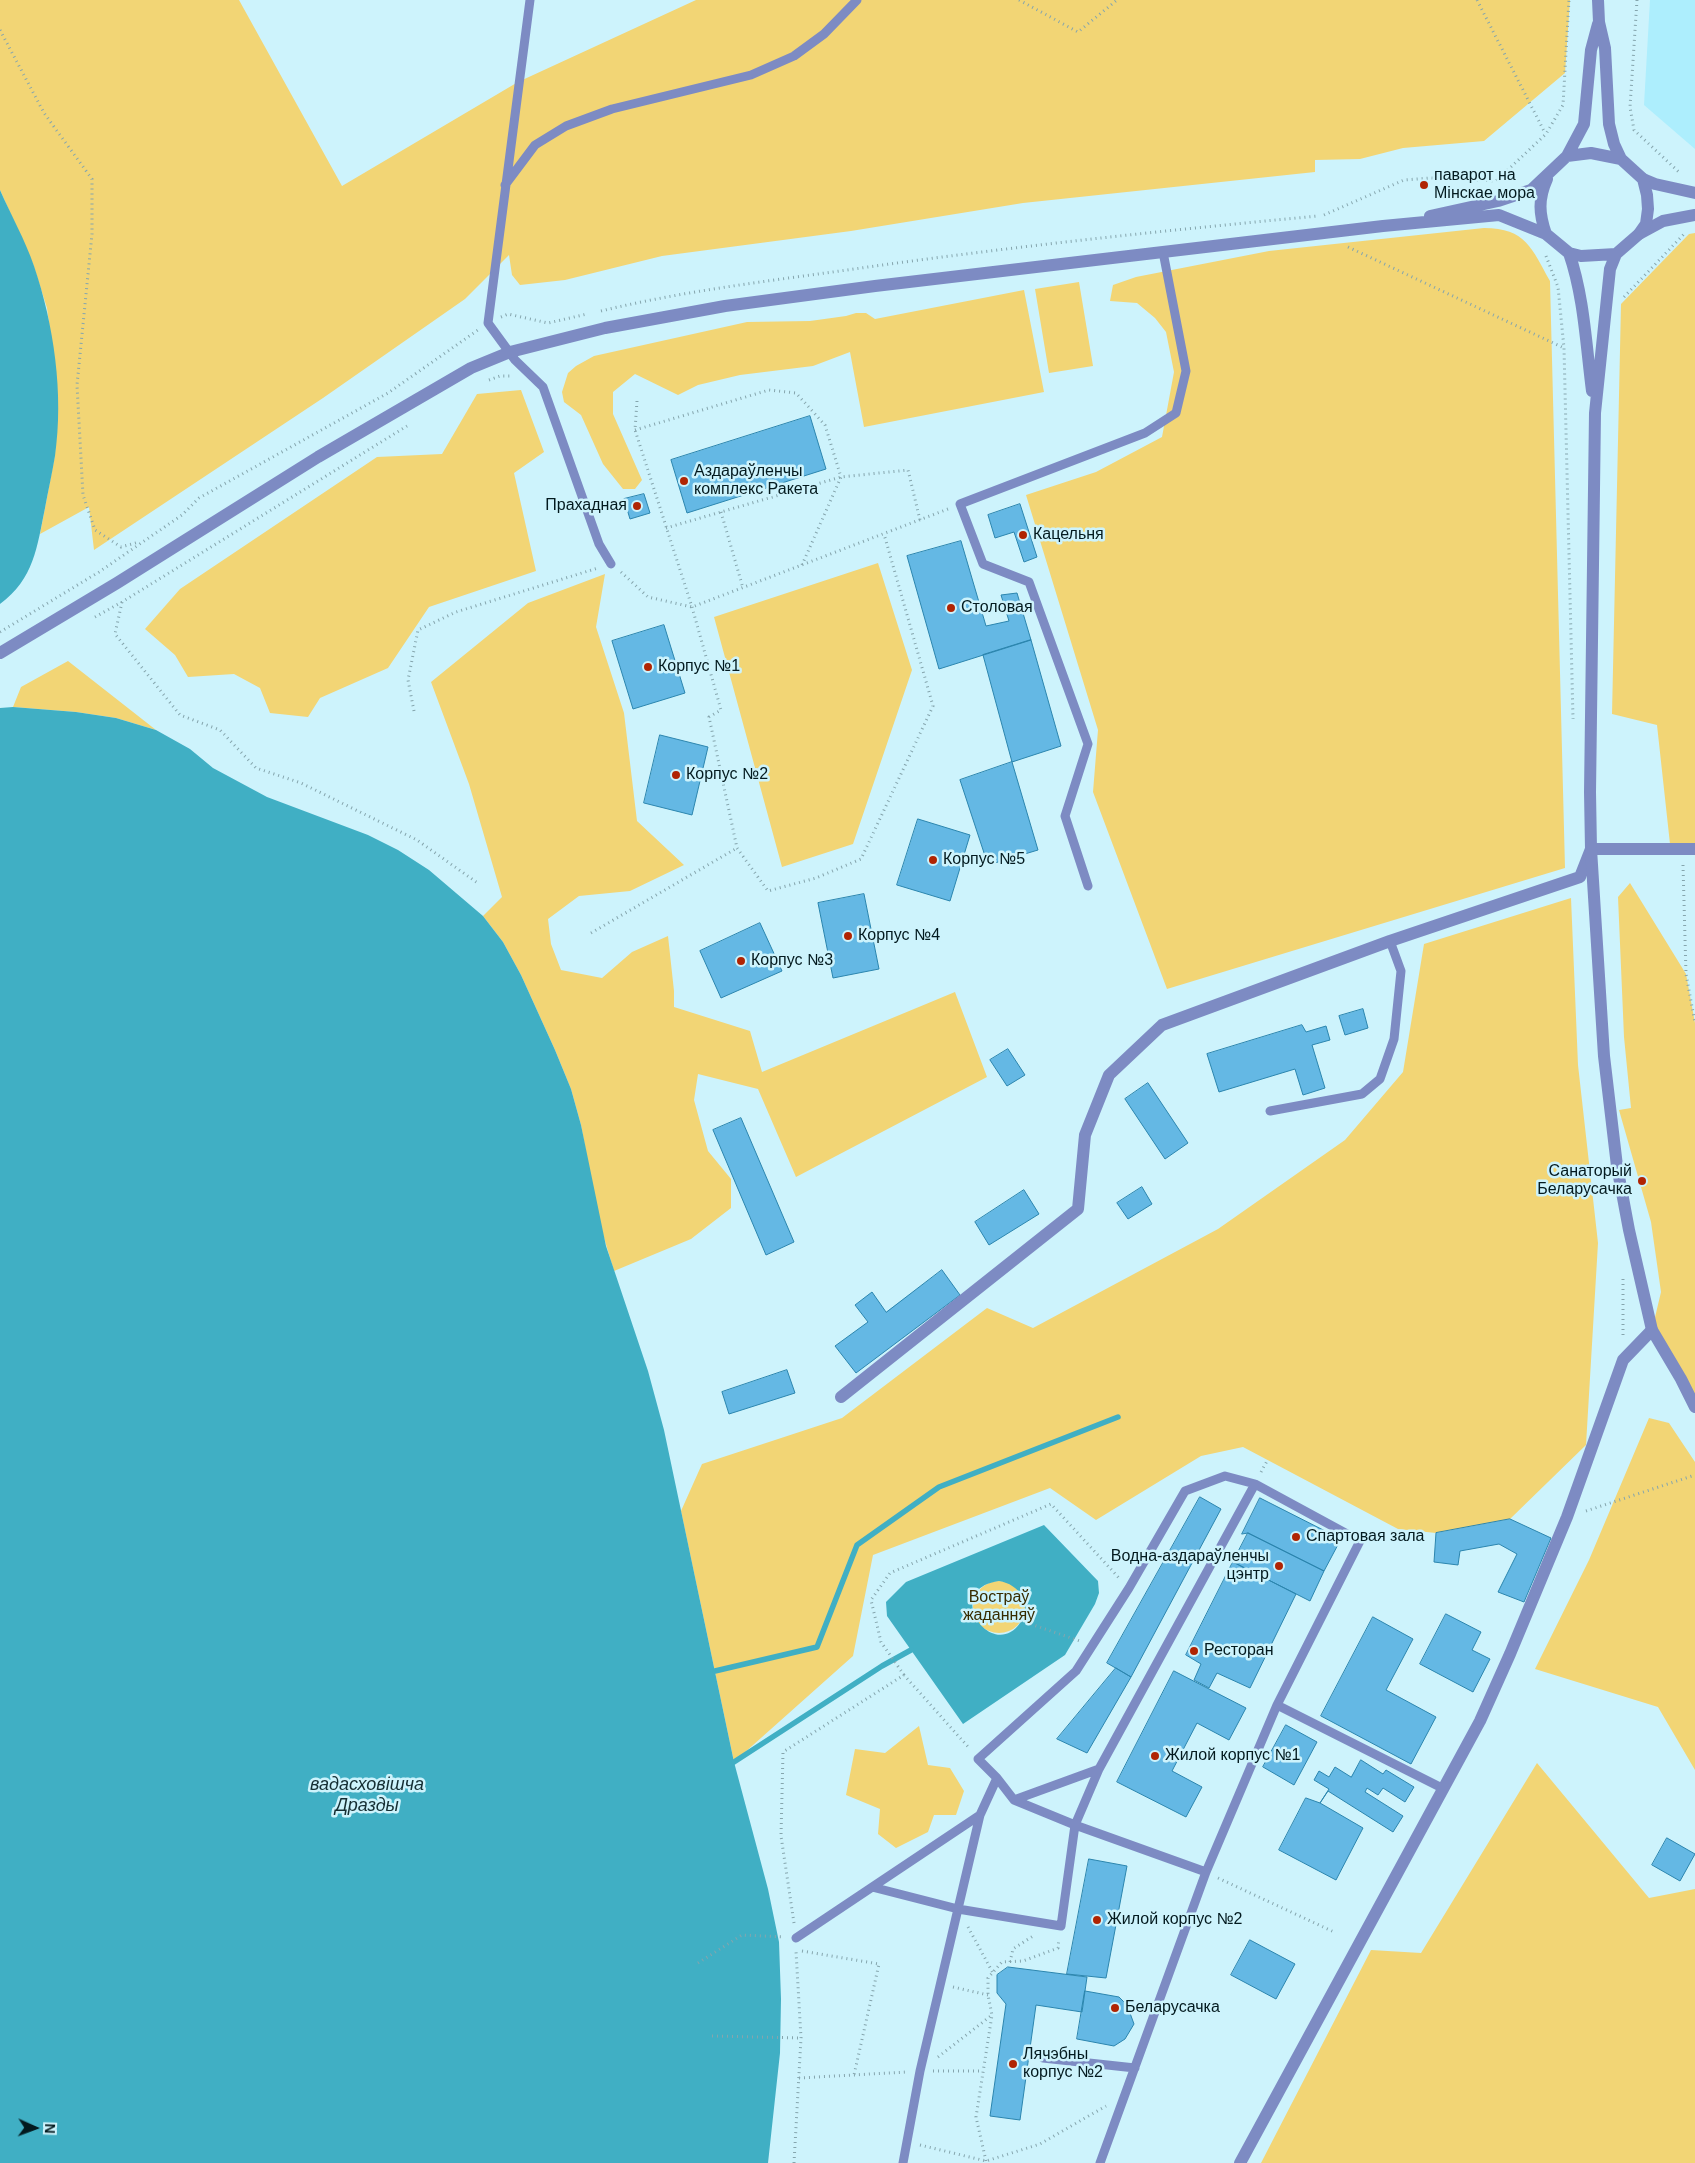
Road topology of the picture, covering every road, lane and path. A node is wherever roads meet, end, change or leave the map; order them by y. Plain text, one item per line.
1 (530, 0) edge
2 (857, 0) edge
3 (1019, 0) edge
4 (1117, 0) edge
5 (1477, 0) edge
6 (1569, 0) edge
7 (1598, 0) edge
8 (1637, 0) edge
9 (1599, 22) junction
10 (0, 30) edge
11 (1546, 134) junction
12 (1567, 156) junction
13 (1621, 159) junction
14 (1550, 173) junction
15 (1683, 175) dead end
16 (1643, 179) junction
17 (505, 185) junction
18 (1695, 193) edge
19 (1695, 215) edge
20 (1384, 226) junction
21 (1691, 228) dead end
22 (1546, 234) junction
23 (1640, 234) junction
24 (1347, 246) dead end
25 (1163, 252) junction
26 (1569, 253) junction
27 (1616, 254) junction
28 (1623, 298) dead end
29 (488, 323) junction
30 (1564, 348) dead end
31 (510, 352) junction
32 (534, 378) junction
33 (483, 382) dead end
34 (637, 401) dead end
35 (1595, 413) junction
36 (413, 422) dead end
37 (635, 430) junction
38 (841, 477) junction
39 (960, 504) junction
40 (720, 512) junction
41 (920, 520) junction
42 (666, 528) junction
43 (884, 534) junction
44 (141, 541) junction
45 (611, 564) junction
46 (802, 565) junction
47 (117, 583) junction
48 (743, 588) junction
49 (122, 602) junction
50 (692, 607) junction
51 (88, 621) dead end
52 (0, 632) edge
53 (0, 653) edge
54 (414, 711) dead end
55 (737, 848) junction
56 (1591, 849) junction
57 (1689, 849) edge
58 (479, 884) dead end
59 (1088, 886) dead end
60 (591, 933) dead end
61 (1390, 941) junction
62 (1695, 1023) edge
63 (1270, 1111) dead end
64 (1652, 1330) junction
65 (841, 1397) dead end
66 (1695, 1407) edge
67 (1695, 1475) edge
68 (1255, 1484) junction
69 (1567, 1517) junction
70 (1129, 1588) junction
71 (1007, 1616) dead end
72 (1082, 1642) dead end
73 (904, 1675) junction
74 (1277, 1705) junction
75 (978, 1759) junction
76 (1100, 1769) junction
77 (998, 1778) junction
78 (1442, 1788) junction
79 (1014, 1800) junction
80 (980, 1815) junction
81 (1075, 1825) junction
82 (1206, 1872) junction
83 (872, 1887) junction
84 (958, 1909) junction
85 (1050, 1924) junction
86 (1061, 1926) junction
87 (1334, 1932) dead end
88 (796, 1938) junction
89 (796, 1950) junction
90 (1010, 1962) junction
91 (698, 1963) dead end
92 (993, 1973) junction
93 (941, 1984) junction
94 (988, 1995) junction
95 (992, 2014) junction
96 (712, 2036) dead end
97 (801, 2038) junction
98 (1043, 2058) dead end
99 (1135, 2068) junction
100 (983, 2070) junction
101 (920, 2072) junction
102 (854, 2075) junction
103 (799, 2078) junction
104 (1125, 2095) junction
105 (907, 2142) junction
106 (986, 2162) edge
107 (794, 2163) edge
108 (903, 2163) edge
109 (1100, 2163) edge
110 (1240, 2163) edge

1 - 17 lane
2 - 17 lane
3 - 4 path
5 - 11 path
6 - 11 path
7 - 9 street
8 - 15 path
9 - 12 street
9 - 13 street
10 - 44 path
11 - 29 path
12 - 13 street
12 - 14 street
13 - 16 street
14 - 20 street
14 - 22 street
16 - 18 street
16 - 23 street
17 - 29 lane
19 - 23 street
20 - 22 street
20 - 25 street
21 - 28 path
22 - 26 street
23 - 27 street
24 - 30 path
25 - 31 street
25 - 39 lane
26 - 27 street
26 - 35 street
27 - 35 street
29 - 31 lane
29 - 44 path
31 - 32 lane
31 - 47 street
32 - 33 path
32 - 45 lane
34 - 37 path
35 - 56 street
36 - 49 path
37 - 38 path
37 - 42 path
38 - 40 path
38 - 41 path
38 - 46 path
39 - 41 path
39 - 59 lane
40 - 42 path
40 - 48 path
41 - 43 path
42 - 50 path
43 - 46 path
43 - 55 path
44 - 52 path
45 - 50 path
45 - 54 path
46 - 48 path
47 - 49 path
47 - 53 street
48 - 50 path
49 - 51 path
49 - 58 path
50 - 55 path
55 - 60 path
56 - 57 street
56 - 61 street
56 - 64 street
57 - 62 path
61 - 63 lane
61 - 65 street
64 - 66 street
64 - 69 street
67 - 69 path
68 - 70 lane
68 - 74 lane
68 - 76 lane
69 - 78 street
70 - 73 path
70 - 75 lane
71 - 72 path
73 - 75 path
73 - 88 path
74 - 78 lane
74 - 82 lane
75 - 77 lane
76 - 79 lane
76 - 81 lane
77 - 79 lane
77 - 80 lane
78 - 110 street
79 - 81 lane
80 - 83 lane
80 - 84 lane
81 - 82 lane
81 - 86 lane
82 - 87 path
82 - 99 lane
83 - 84 lane
83 - 88 lane
84 - 85 lane
84 - 92 path
84 - 93 lane
85 - 86 lane
85 - 90 path
86 - 90 path
88 - 89 path
88 - 91 path
89 - 97 path
89 - 102 path
90 - 92 path
92 - 94 path
93 - 94 path
93 - 101 lane
94 - 95 path
95 - 100 path
95 - 101 path
96 - 97 path
97 - 103 path
98 - 99 lane
99 - 104 lane
100 - 101 path
100 - 106 path
101 - 102 path
101 - 105 lane
102 - 103 path
103 - 107 path
104 - 106 path
104 - 109 lane
105 - 106 path
105 - 108 lane

